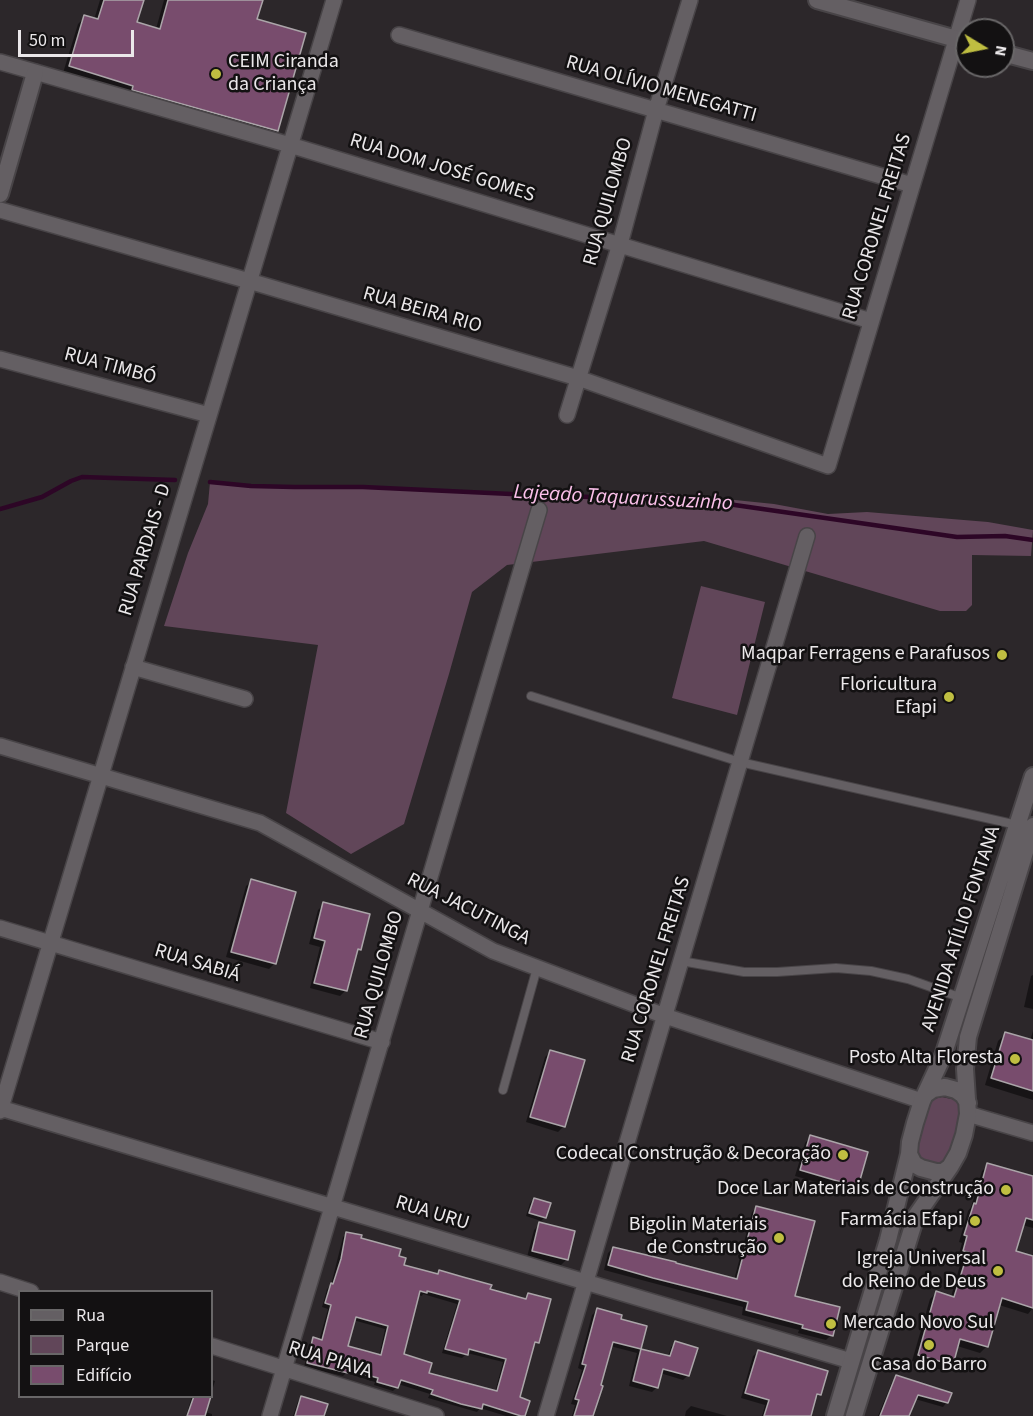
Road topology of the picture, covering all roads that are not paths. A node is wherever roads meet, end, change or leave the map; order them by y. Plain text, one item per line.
1 (334, 0) edge
2 (690, 0) edge
3 (817, 0) edge
4 (968, 0) edge
5 (965, 18) edge
6 (399, 35) dead end
7 (955, 38) edge
8 (1015, 56) edge
9 (955, 58) edge
10 (1033, 61) edge
11 (0, 62) edge
12 (35, 73) junction
13 (656, 110) junction
14 (290, 145) junction
15 (912, 185) junction
16 (0, 194) edge
17 (0, 210) edge
18 (620, 244) junction
19 (249, 281) junction
20 (871, 321) junction
21 (0, 359) edge
22 (578, 378) junction
23 (209, 415) junction
24 (567, 416) dead end
25 (828, 466) joint
26 (539, 510) dead end
27 (807, 536) dead end
28 (133, 667) junction
29 (531, 696) dead end
30 (245, 699) dead end
31 (0, 746) edge
32 (740, 762) junction
33 (1033, 776) edge
34 (101, 777) junction
35 (1025, 826) edge
36 (420, 911) junction
37 (0, 928) edge
38 (50, 943) junction
39 (681, 961) junction
40 (537, 968) junction
41 (962, 998) junction
42 (665, 1016) junction
43 (382, 1042) junction
44 (503, 1090) dead end
45 (924, 1097) junction
46 (968, 1108) junction
47 (0, 1109) edge
48 (1033, 1133) edge
49 (909, 1154) junction
50 (950, 1167) junction
51 (333, 1207) junction
52 (0, 1282) edge
53 (586, 1283) junction
54 (25, 1290) edge
55 (213, 1346) edge
56 (851, 1361) junction
57 (284, 1368) junction
58 (270, 1416) edge
59 (436, 1416) edge
60 (546, 1416) edge
61 (835, 1416) edge
62 (854, 1416) edge

1 - 14 street, RUA PARDAIS - D
2 - 13 street, RUA QUILOMBO
3 - 7 main road
4 - 5 street, RUA CORONEL FREITAS
6 - 13 street, RUA OLÍVIO MENEGATTI
8 - 10 main road
9 - 15 street, RUA CORONEL FREITAS
11 - 12 street, RUA DOM JOSÉ GOMES
12 - 14 street, RUA DOM JOSÉ GOMES
12 - 16 main road
13 - 15 street, RUA OLÍVIO MENEGATTI
13 - 18 street, RUA QUILOMBO
14 - 18 street, RUA DOM JOSÉ GOMES
14 - 19 street, RUA PARDAIS - D
15 - 20 street, RUA CORONEL FREITAS
17 - 19 street, RUA BEIRA RIO
18 - 20 street, RUA DOM JOSÉ GOMES
18 - 22 street, RUA QUILOMBO
19 - 22 street, RUA BEIRA RIO
19 - 23 street, RUA PARDAIS - D
20 - 25 street, RUA CORONEL FREITAS
21 - 23 street, RUA TIMBÓ
22 - 24 street, RUA QUILOMBO
22 - 25 street, RUA BEIRA RIO
23 - 28 street, RUA PARDAIS - D
26 - 36 street, RUA QUILOMBO
27 - 32 street, RUA CORONEL FREITAS
28 - 30 street
28 - 34 street, RUA PARDAIS - D
29 - 32 lane
31 - 34 street, RUA JACUTINGA
32 - 35 lane
32 - 39 street, RUA CORONEL FREITAS
33 - 35 main road, AVENIDA ATÍLIO FONTANA
34 - 36 street, RUA JACUTINGA
34 - 38 street, RUA PARDAIS - D
35 - 41 main road, AVENIDA ATÍLIO FONTANA
35 - 46 main road, AVENIDA ATÍLIO FONTANA
36 - 40 street, RUA JACUTINGA
36 - 43 street, RUA QUILOMBO
37 - 38 street, RUA SABIÁ
38 - 43 street, RUA SABIÁ
38 - 47 street, RUA PARDAIS - D
39 - 41 lane
39 - 42 street, RUA CORONEL FREITAS
40 - 42 street, RUA JACUTINGA
40 - 44 lane
41 - 45 main road, AVENIDA ATÍLIO FONTANA
42 - 45 street, RUA JACUTINGA
42 - 53 street, RUA CORONEL FREITAS
43 - 51 street, RUA QUILOMBO
45 - 46 main road
45 - 49 main road
46 - 48 street
46 - 50 main road
47 - 51 street, RUA URU
49 - 50 main road
49 - 56 main road
50 - 62 main road
51 - 53 street, RUA URU
51 - 57 street, RUA QUILOMBO
52 - 54 street
53 - 56 street, RUA URU
53 - 60 street, RUA CORONEL FREITAS
55 - 57 street, RUA PIAVA
56 - 61 main road
57 - 58 street, RUA QUILOMBO
57 - 59 street, RUA PIAVA

